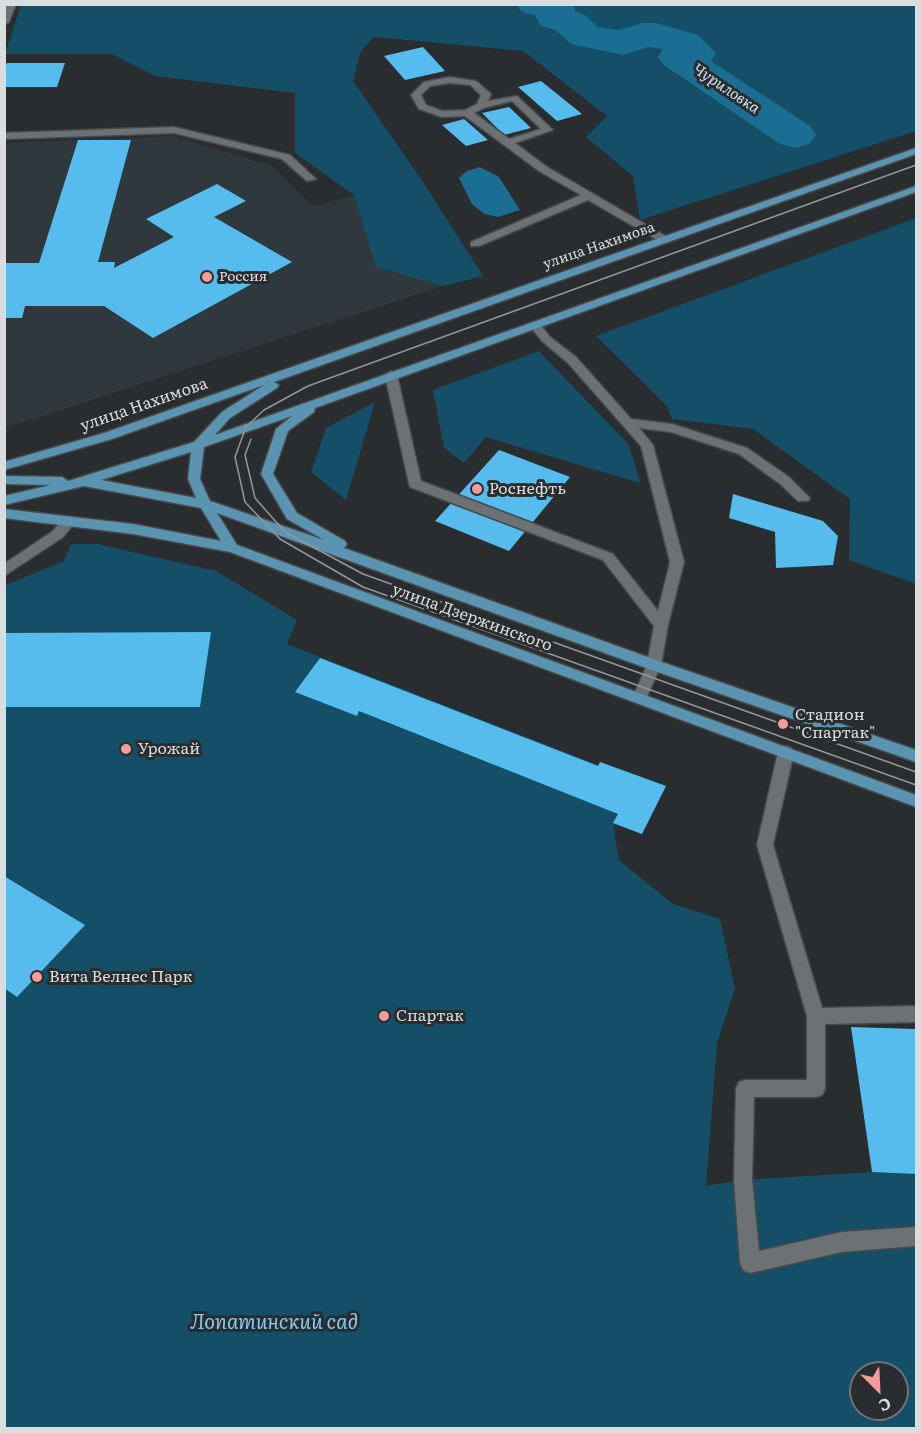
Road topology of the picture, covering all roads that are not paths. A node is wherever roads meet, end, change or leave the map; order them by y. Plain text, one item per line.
1 (12, 4) edge
2 (4, 22) edge
3 (481, 106) junction
4 (467, 112) junction
5 (4, 135) edge
6 (506, 143) junction
7 (916, 152) edge
8 (311, 180) dead end
9 (916, 189) edge
10 (590, 195) junction
11 (665, 240) junction
12 (475, 244) dead end
13 (535, 324) junction
14 (293, 372) junction
15 (391, 375) junction
16 (324, 399) junction
17 (626, 422) junction
18 (198, 445) junction
19 (4, 466) edge
20 (4, 480) edge
21 (82, 482) junction
22 (803, 498) dead end
23 (4, 501) edge
24 (205, 504) junction
25 (4, 513) edge
26 (69, 521) junction
27 (232, 548) junction
28 (391, 569) junction
29 (4, 571) edge
30 (661, 625) junction
31 (654, 665) junction
32 (640, 697) junction
33 (786, 752) junction
34 (916, 756) edge
35 (916, 801) edge
36 (916, 1014) edge
37 (816, 1016) junction
38 (916, 1237) edge

1 - 2 street
3 - 4 street
3 - 4 street
3 - 6 street
4 - 6 street
5 - 8 street
6 - 10 street
7 - 11 main road, улица Нахимова
9 - 13 main road, улица Нахимова
10 - 11 street
10 - 12 street
11 - 14 main road, улица Нахимова
13 - 15 main road, улица Нахимова
13 - 17 street
14 - 18 main road, улица Нахимова
14 - 19 main road, улица Нахимова
15 - 16 main road, улица Нахимова
15 - 30 street
16 - 18 main road, улица Нахимова
16 - 28 main road, улица Нахимова
17 - 22 street
17 - 30 street
18 - 21 main road, улица Нахимова
18 - 24 main road
20 - 21 main road, улица Дзержинского
21 - 23 main road, улица Нахимова
21 - 24 main road, улица Дзержинского
24 - 27 main road
24 - 28 main road, улица Дзержинского
25 - 26 main road, улица Дзержинского
26 - 27 main road, улица Дзержинского
26 - 29 street
27 - 32 main road, улица Дзержинского
28 - 31 main road, улица Дзержинского
30 - 31 street
31 - 32 street
31 - 34 main road, улица Дзержинского
32 - 33 main road, улица Дзержинского
33 - 35 main road, улица Дзержинского
33 - 37 street
36 - 37 street
37 - 38 street

